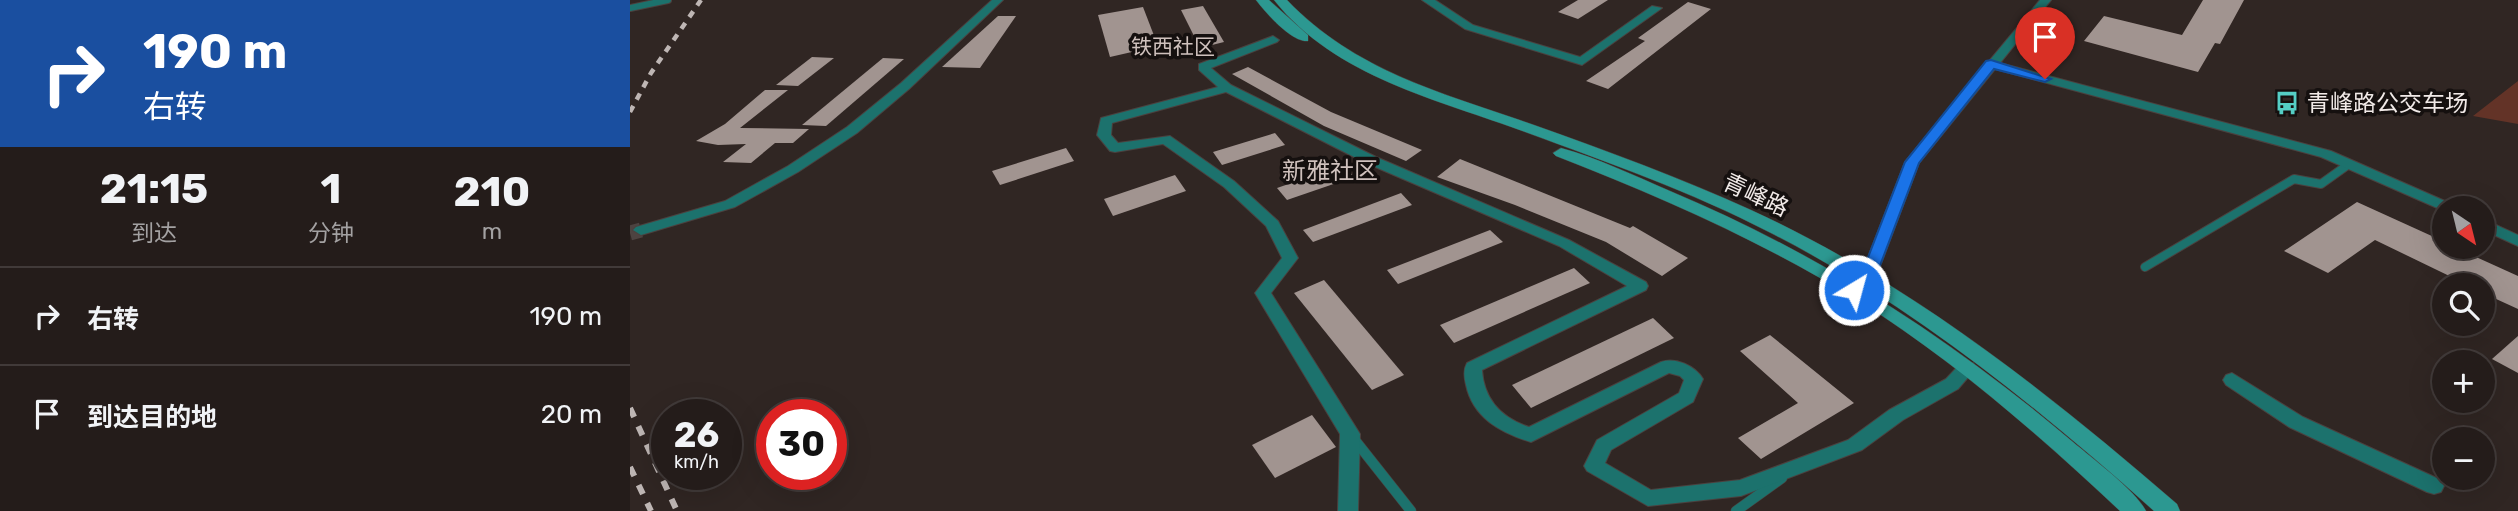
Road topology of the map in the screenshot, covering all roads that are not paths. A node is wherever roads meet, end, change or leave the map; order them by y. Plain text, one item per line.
1 (668, 0) edge
2 (998, 0) edge
3 (1262, 0) edge
4 (1280, 0) edge
5 (1427, 0) edge
6 (2046, 0) edge
7 (630, 8) edge
8 (1656, 8) dead end
9 (1273, 40) dead end
10 (1991, 64) junction
11 (1227, 88) junction
12 (2349, 164) junction
13 (2432, 201) edge
14 (641, 230) tunnel mouth
15 (2496, 231) edge
16 (2518, 241) edge
17 (2145, 267) dead end
18 (1860, 285) junction
19 (1967, 368) junction
20 (2232, 380) dead end
21 (1350, 434) junction
22 (1795, 469) junction
23 (2432, 485) edge
24 (1348, 511) edge
25 (1411, 511) edge
26 (1736, 511) edge
27 (2135, 511) edge
28 (2169, 511) edge

1 - 7 lane
2 - 14 street
3 - 18 main road, 青峰路
4 - 18 main road, 青峰路
5 - 8 street
6 - 10 street
9 - 11 street
10 - 12 street
10 - 18 street
11 - 21 street
11 - 22 street
12 - 13 street
12 - 17 lane
15 - 16 street
18 - 19 main road, 青峰路
18 - 28 main road, 青峰路
19 - 22 street
19 - 27 main road, 青峰路
20 - 23 street
21 - 24 street
21 - 25 lane
22 - 26 lane

